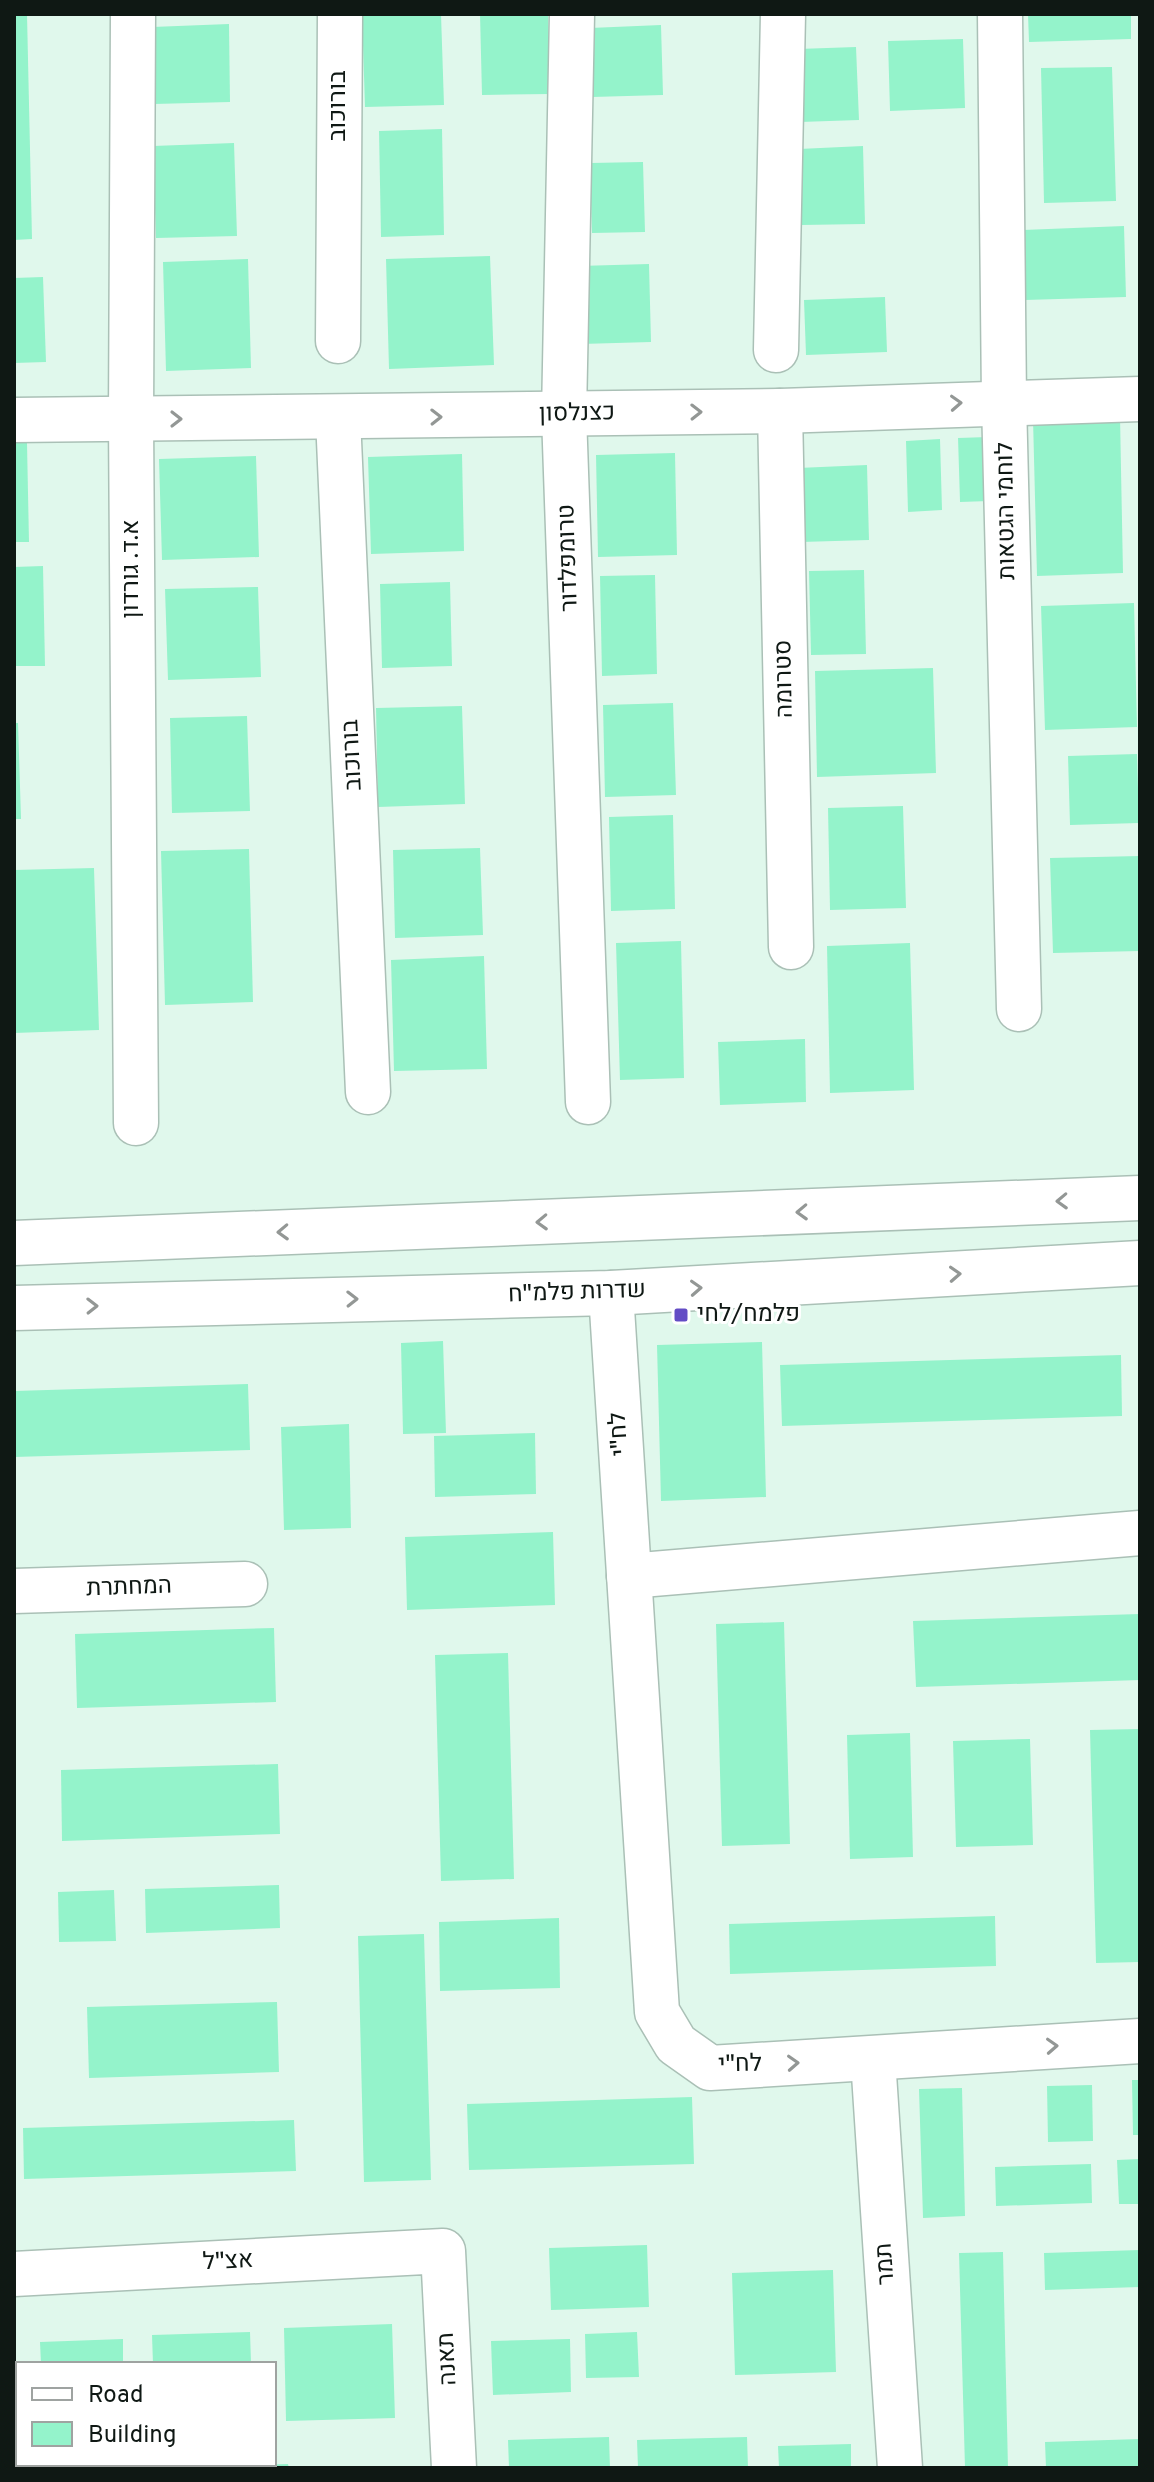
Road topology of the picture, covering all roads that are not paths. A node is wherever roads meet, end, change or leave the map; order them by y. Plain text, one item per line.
1 (133, 14) edge
2 (340, 14) edge
3 (572, 14) edge
4 (783, 14) edge
5 (1000, 14) edge
6 (338, 341) dead end
7 (776, 350) dead end
8 (1140, 399) edge
9 (1004, 401) junction
10 (780, 411) junction
11 (564, 415) junction
12 (338, 418) junction
13 (131, 419) junction
14 (14, 420) edge
15 (791, 947) dead end
16 (1019, 1009) dead end
17 (368, 1092) dead end
18 (588, 1102) dead end
19 (136, 1123) dead end
20 (1140, 1198) edge
21 (14, 1243) edge
22 (1140, 1263) edge
23 (611, 1293) junction
24 (14, 1308) edge
25 (1140, 1533) edge
26 (629, 1576) junction
27 (245, 1584) dead end
28 (14, 1591) edge
29 (1140, 2041) edge
30 (873, 2059) junction
31 (443, 2251) joint
32 (14, 2274) edge
33 (454, 2468) edge
34 (900, 2468) edge

1 - 13 street, א.ד. גורדון
2 - 6 street, בורוכוב
3 - 11 street, טרומפלדור
4 - 7 street
5 - 9 street, לוחמי הגטאות
8 - 9 street, כצנלסון
10 -> 9 street, כצנלסון
9 - 16 street, לוחמי הגטאות
11 -> 10 street, כצנלסון
10 - 15 street, סטרומה
12 -> 11 street, כצנלסון
11 - 18 street, טרומפלדור
13 -> 12 street, כצנלסון
12 - 17 street, בורוכוב
13 - 14 street, כצנלסון
13 - 19 street, א.ד. גורדון
20 -> 21 street
23 -> 22 street, שדרות פלמ"ח
24 -> 23 street, שדרות פלמ"ח
23 - 26 street, לח"י
25 - 26 street
26 -> 30 street, לח"י
27 - 28 street, המחתרת
30 -> 29 street, לח"י
30 - 34 street, תמר
31 - 32 street, אצ"ל
31 - 33 street, תאנה

